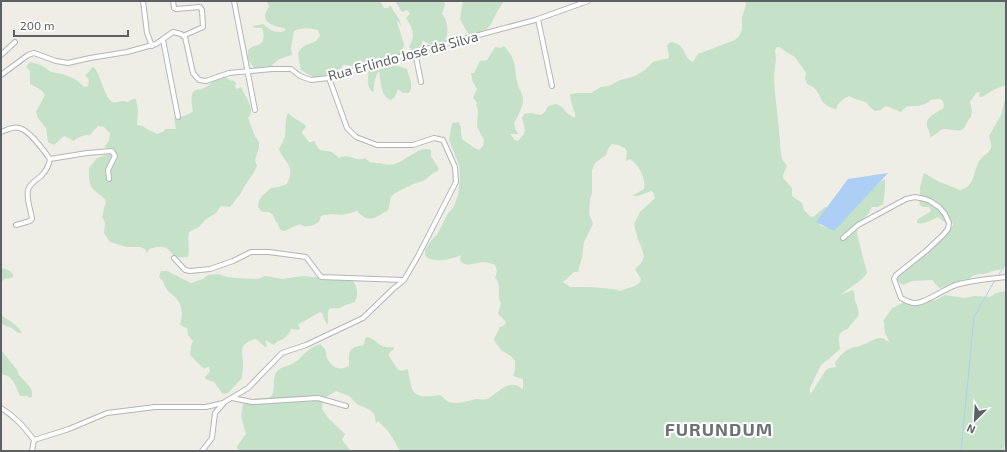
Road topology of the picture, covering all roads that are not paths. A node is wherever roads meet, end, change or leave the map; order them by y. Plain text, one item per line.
1 (143, 1) edge
2 (173, 1) edge
3 (234, 1) edge
4 (588, 1) edge
5 (538, 19) junction
6 (183, 36) junction
7 (163, 40) junction
8 (15, 42) dead end
9 (152, 46) junction
10 (415, 52) junction
11 (1, 55) edge
12 (247, 71) junction
13 (1, 75) edge
14 (328, 78) junction
15 (421, 82) dead end
16 (552, 86) dead end
17 (255, 110) dead end
18 (178, 118) dead end
19 (1, 132) edge
20 (50, 159) junction
21 (109, 178) dead end
22 (16, 225) dead end
23 (843, 238) dead end
24 (174, 258) dead end
25 (1006, 277) edge
26 (404, 280) junction
27 (232, 398) junction
28 (223, 403) junction
29 (346, 406) dead end
30 (1, 408) edge
31 (34, 440) junction
32 (32, 451) edge
33 (202, 451) edge

1 - 9 street
2 - 6 street
3 - 12 street
4 - 5 street, Rua Erlindo José da Silva
5 - 10 street, Rua Erlindo José da Silva
5 - 16 street
6 - 7 street
6 - 12 street, Rua Erlindo José da Silva
7 - 9 street
7 - 18 street
8 - 11 street
9 - 13 street
10 - 14 street, Rua Erlindo José da Silva
10 - 15 street
12 - 14 street, Rua Erlindo José da Silva
12 - 17 street
14 - 26 street
19 - 20 street
20 - 21 street
20 - 22 street
23 - 25 street
24 - 26 street
26 - 27 street
27 - 28 street
27 - 29 street
28 - 31 street
28 - 33 street
30 - 31 street
31 - 32 street

